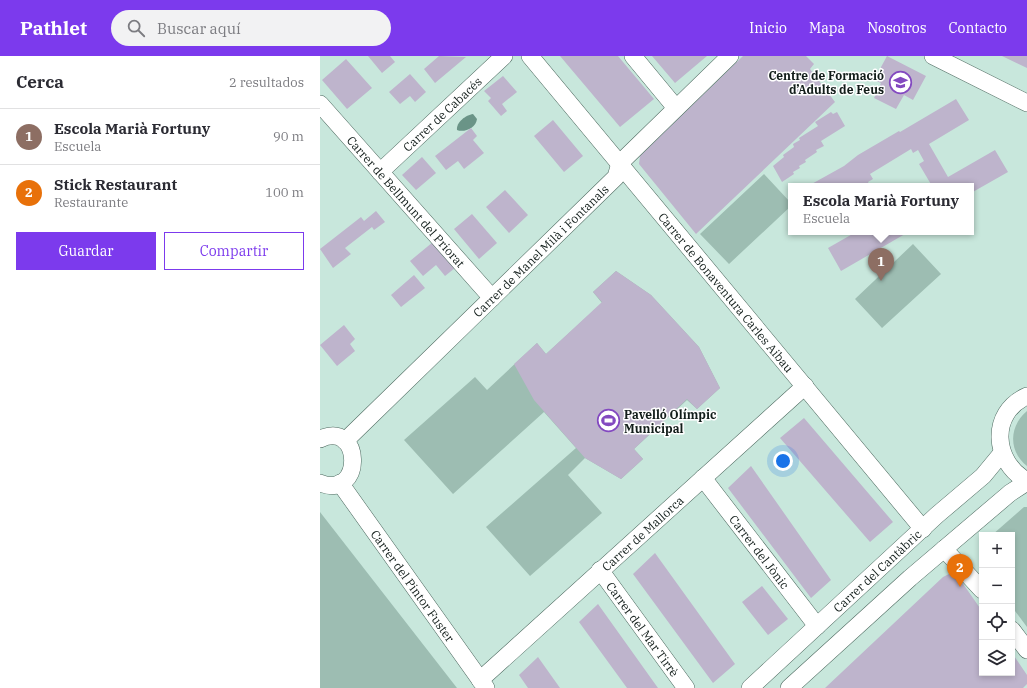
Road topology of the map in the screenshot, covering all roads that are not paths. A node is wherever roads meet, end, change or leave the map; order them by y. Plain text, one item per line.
1 (504, 56) edge
2 (530, 56) edge
3 (633, 56) edge
4 (729, 56) edge
5 (933, 56) edge
6 (1027, 103) edge
7 (320, 104) edge
8 (676, 108) junction
9 (620, 163) junction
10 (380, 172) junction
11 (492, 298) junction
12 (805, 386) junction
13 (1027, 396) edge
14 (320, 440) edge
15 (345, 441) junction
16 (1002, 453) junction
17 (703, 478) junction
18 (1027, 481) edge
19 (320, 483) edge
20 (340, 483) junction
21 (923, 528) junction
22 (944, 549) junction
23 (600, 570) junction
24 (979, 587) edge
25 (817, 626) junction
26 (1015, 634) edge
27 (1027, 650) edge
28 (483, 684) edge
29 (686, 688) edge
30 (750, 688) edge
31 (789, 688) edge

1 - 10 street, Carrer de Cabacés
2 - 9 street, Carrer de Bonaventura Carles Aibau
3 - 8 street
4 - 8 street, Carrer de Manel Milà i Fontanals
5 - 6 street
7 - 10 street, Carrer de Bellmunt del Priorat
8 - 9 street, Carrer de Manel Milà i Fontanals
9 - 11 street, Carrer de Manel Milà i Fontanals
9 - 12 street, Carrer de Bonaventura Carles Aibau
10 - 11 street, Carrer de Bellmunt del Priorat
11 - 15 street, Carrer de Manel Milà i Fontanals
12 - 17 street, Carrer de Mallorca
12 - 21 street, Carrer de Bonaventura Carles Aibau
13 - 16 street
14 - 15 street
15 - 20 street
16 - 18 street
16 - 21 street, Carrer del Cantàbric
17 - 23 street, Carrer de Mallorca
17 - 25 street, Carrer del Jònic
18 - 22 street
19 - 20 street
20 - 28 street, Carrer del Pintor Fuster
21 - 25 street, Carrer del Cantàbric
22 - 24 street
22 - 31 street
23 - 28 street, Carrer de Mallorca
23 - 29 street, Carrer del Mar Tirrè
25 - 30 street, Carrer del Cantàbric
26 - 27 street

